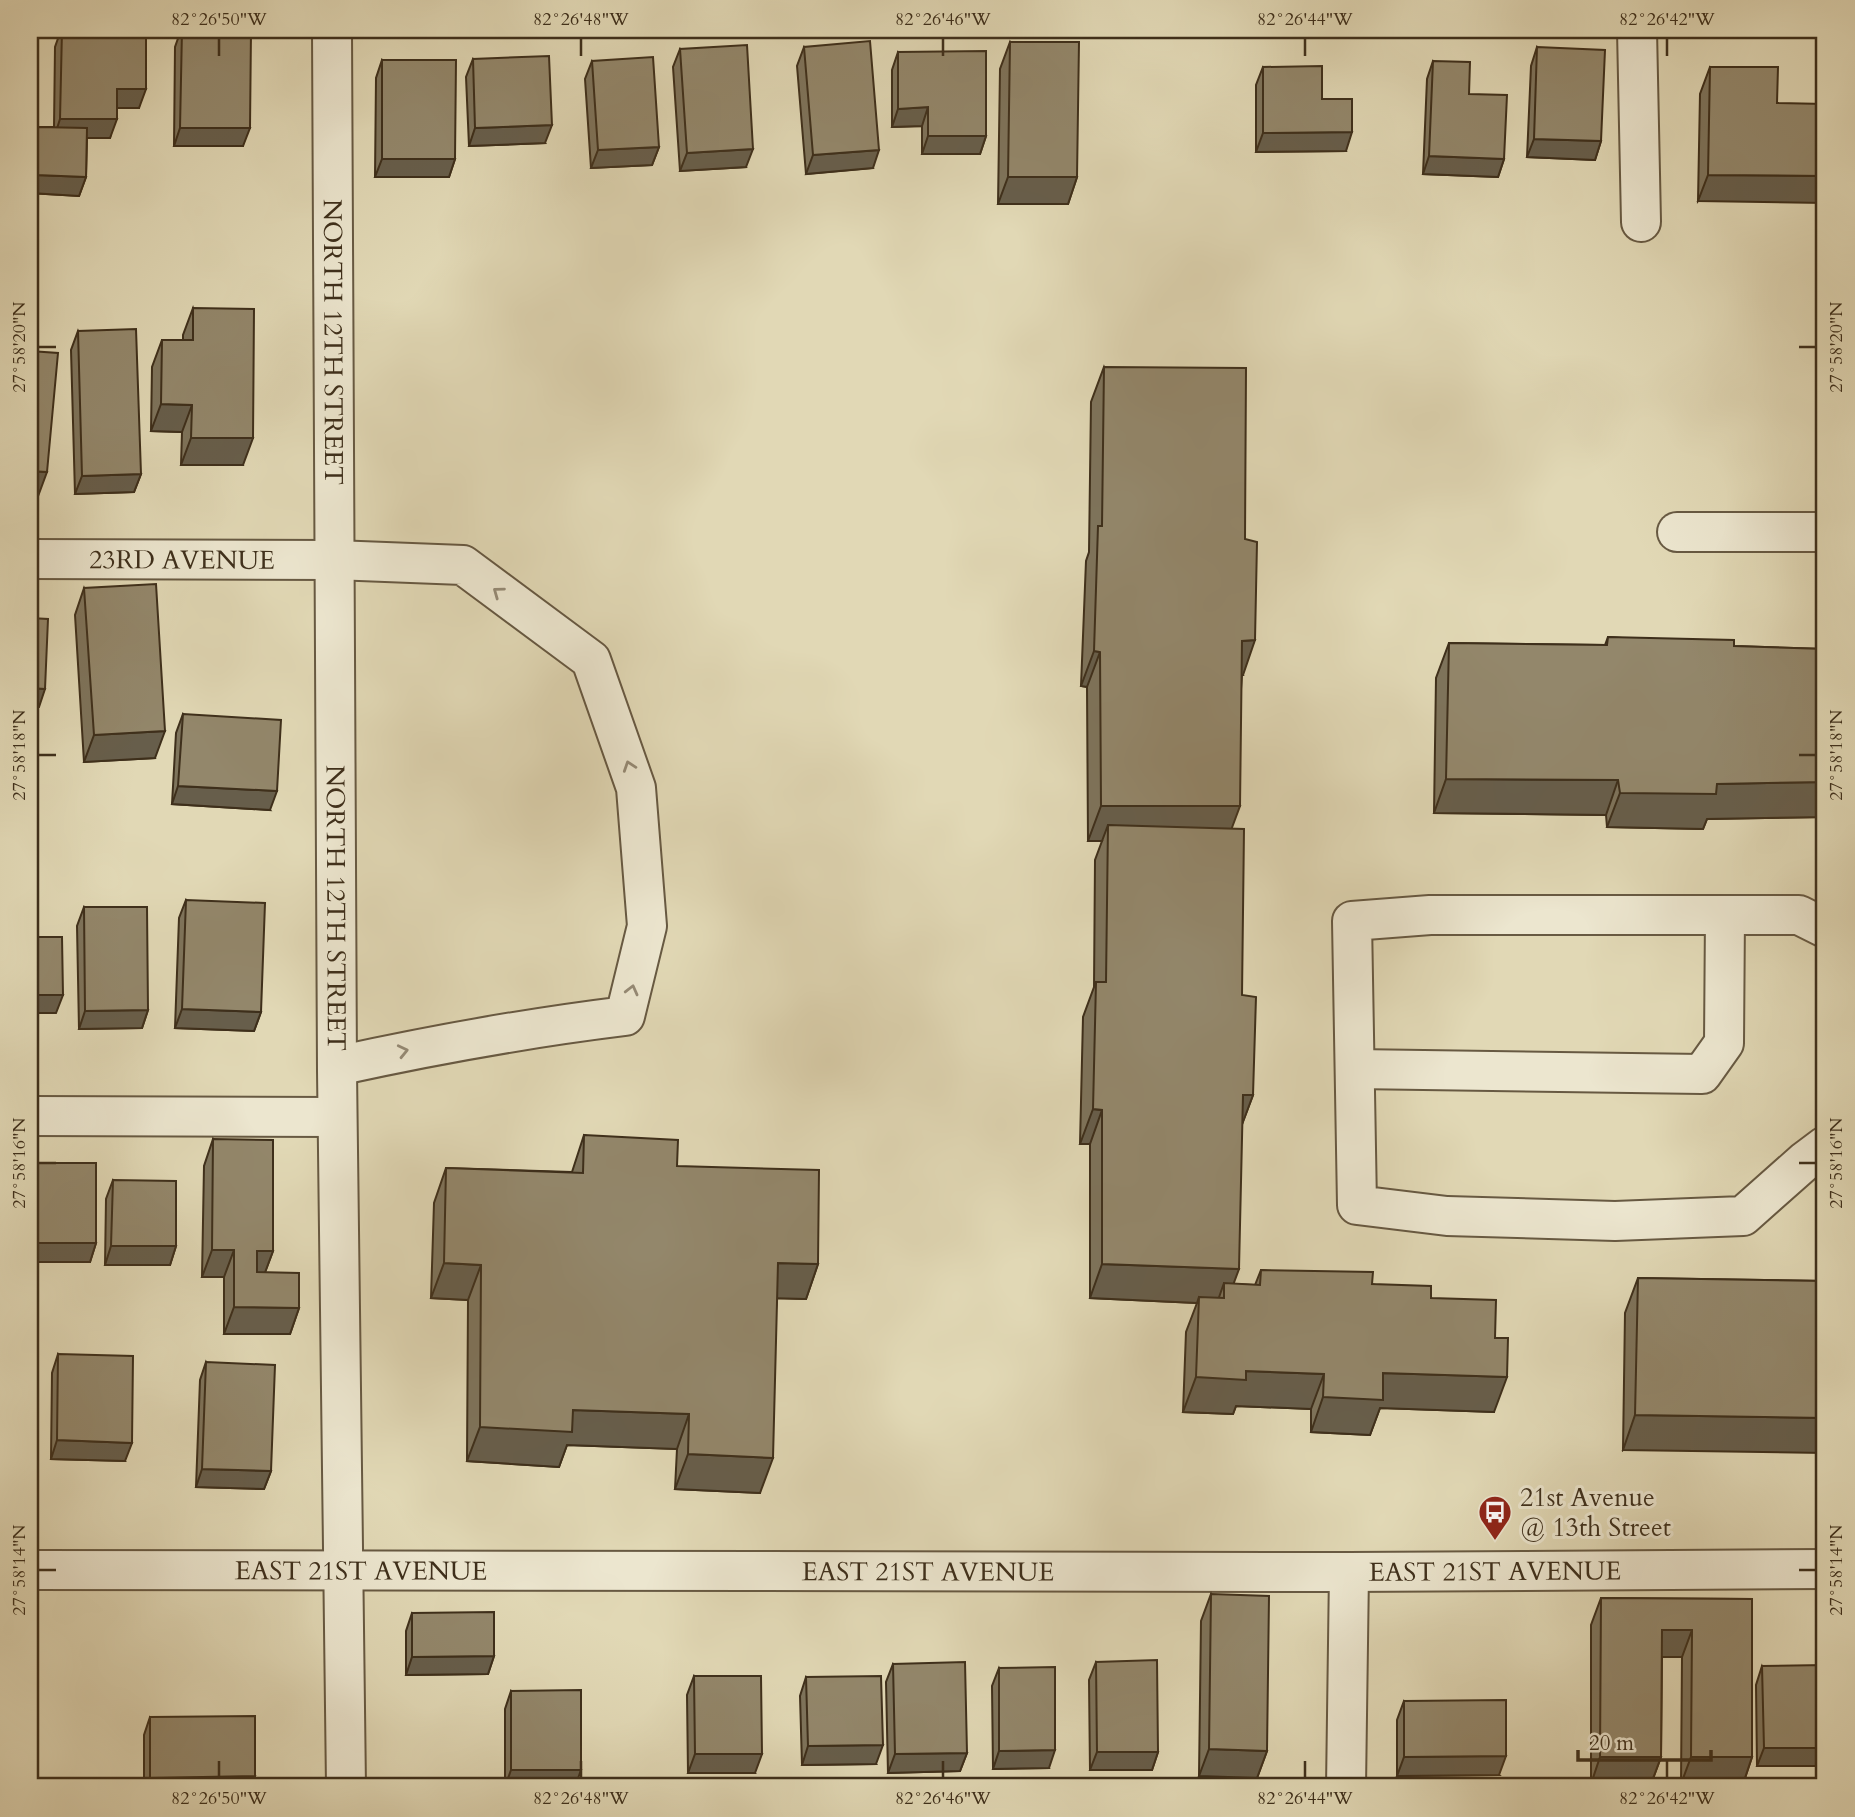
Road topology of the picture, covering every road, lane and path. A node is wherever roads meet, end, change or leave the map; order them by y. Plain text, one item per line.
1 (332, 30) edge
2 (1637, 30) edge
3 (1641, 222) dead end
4 (1677, 532) dead end
5 (1825, 532) edge
6 (30, 559) edge
7 (334, 559) junction
8 (1725, 915) junction
9 (1825, 928) edge
10 (337, 1066) junction
11 (1355, 1069) junction
12 (30, 1116) edge
13 (337, 1117) junction
14 (1825, 1146) edge
15 (1825, 1569) edge
16 (30, 1570) edge
17 (342, 1571) junction
18 (1349, 1572) junction
19 (346, 1787) edge
20 (1346, 1787) edge

1 - 7 street, NORTH 12TH STREET
2 - 3 street
4 - 5 street
6 - 7 street, 23RD AVENUE
7 - 10 street, NORTH 12TH STREET
10 -> 7 street, 23RD AVENUE
8 - 9 street
8 - 11 street
8 - 11 street
10 - 13 street, NORTH 12TH STREET
11 - 14 street
12 - 13 street
13 - 17 street, NORTH 12TH STREET
15 - 18 street, EAST 21ST AVENUE
16 - 17 street, EAST 21ST AVENUE
17 - 18 street, EAST 21ST AVENUE
17 - 19 street, NORTH 12TH STREET
18 - 20 street

